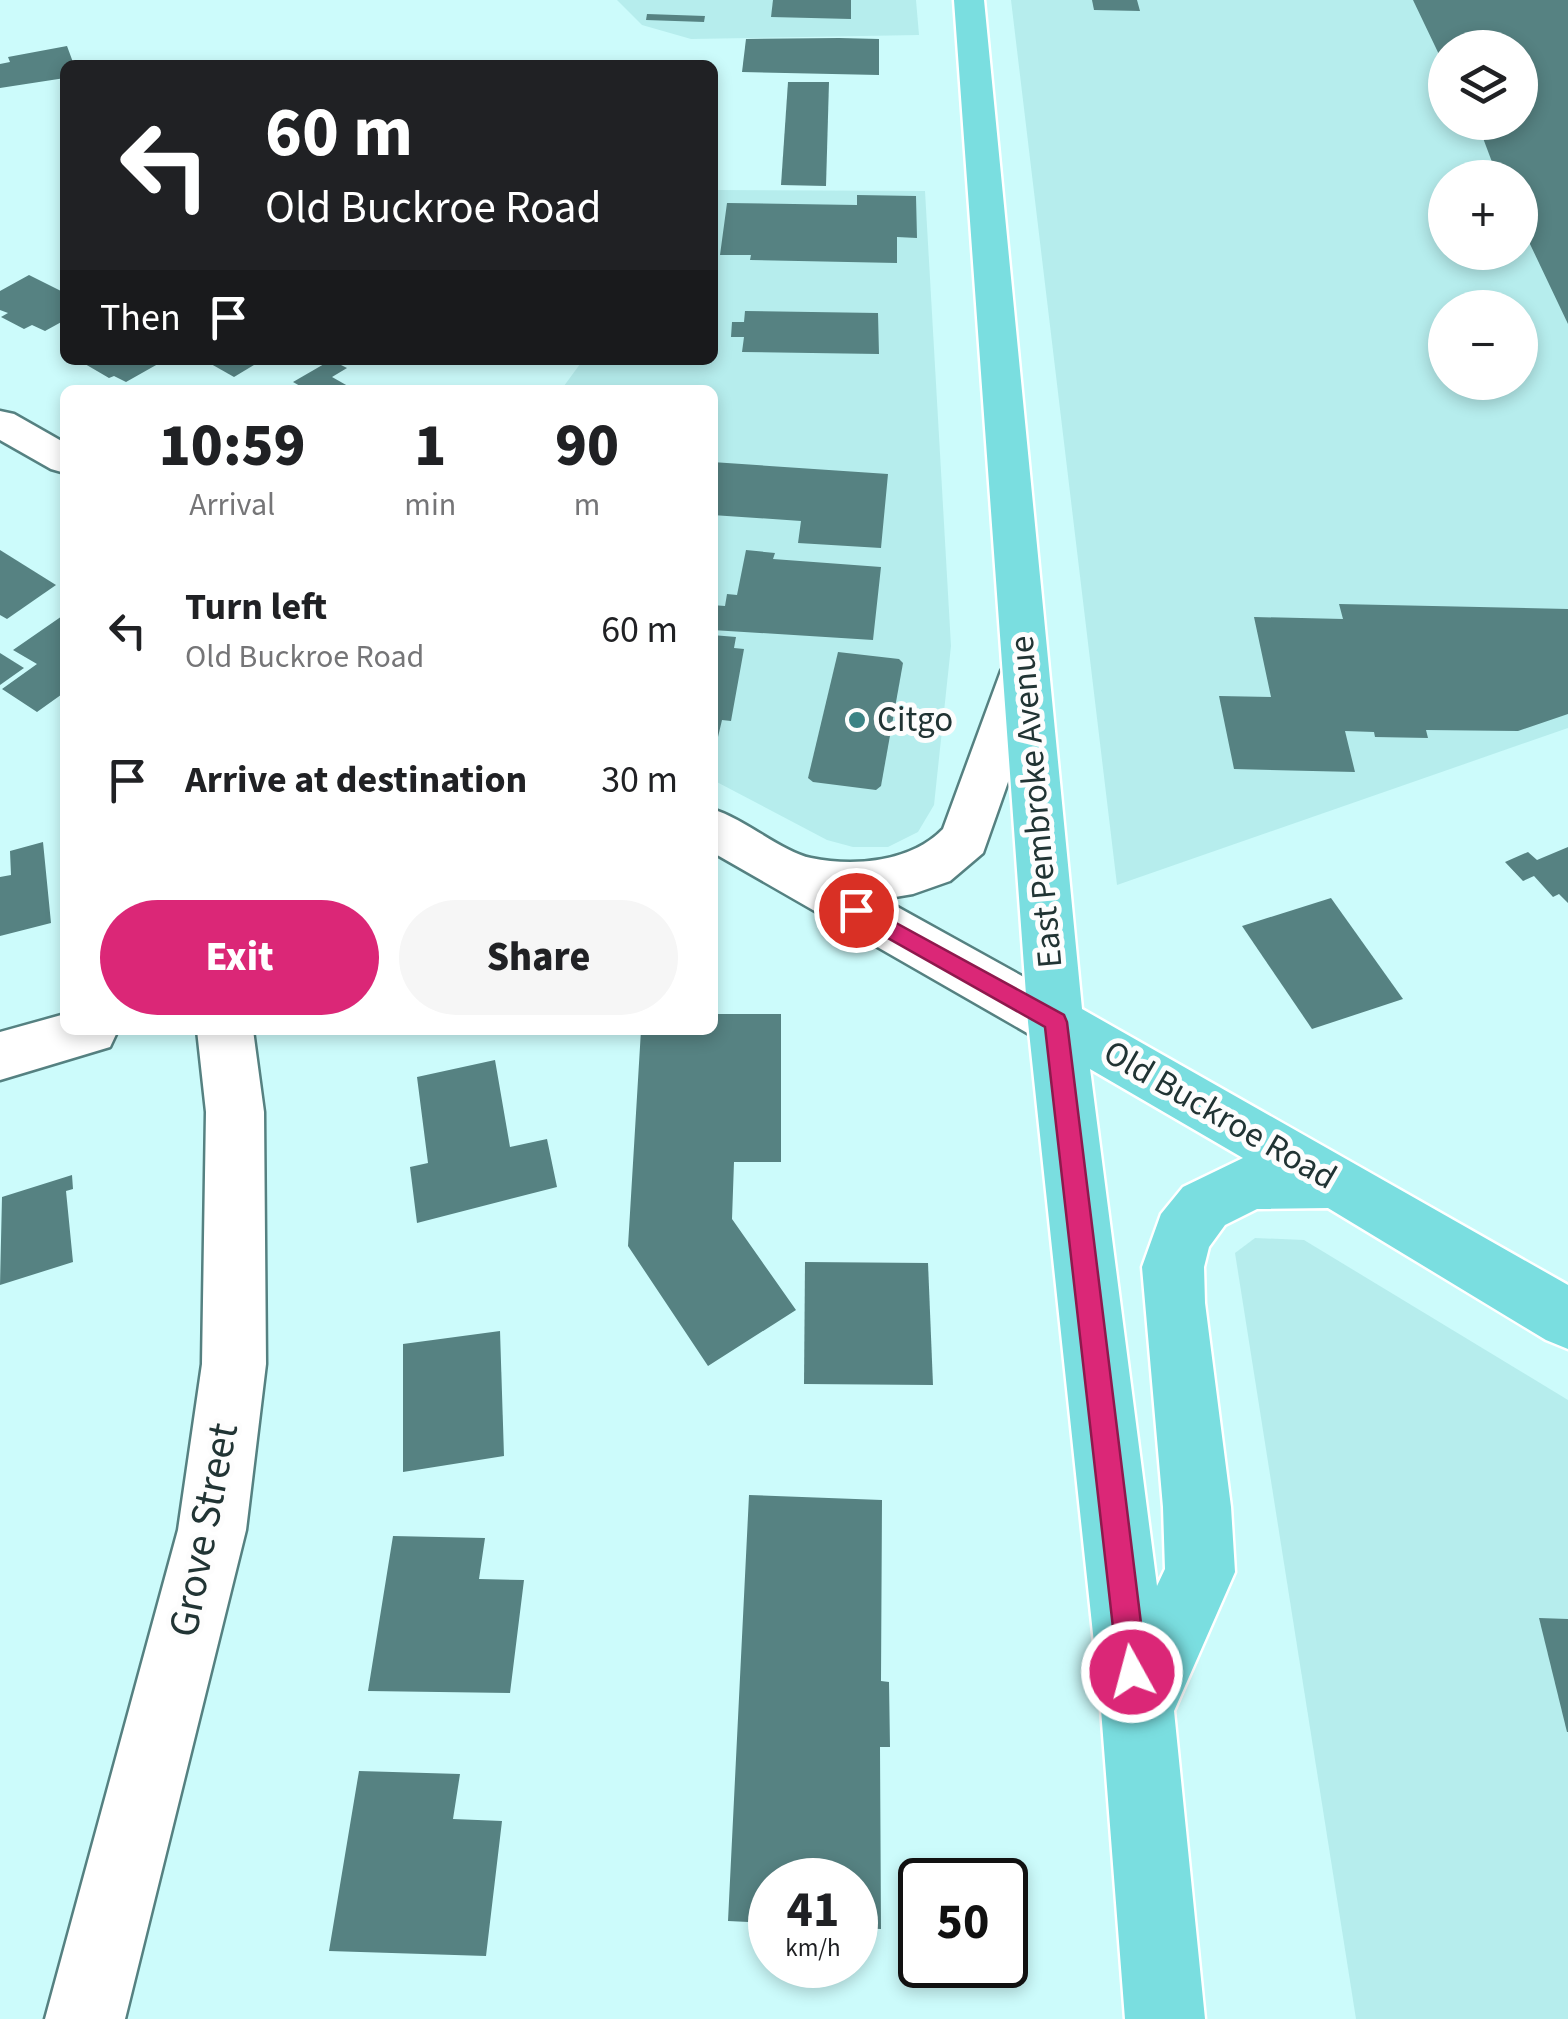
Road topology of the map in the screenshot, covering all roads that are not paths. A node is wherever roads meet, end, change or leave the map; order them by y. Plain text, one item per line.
1 (969, 0) edge
2 (0, 423) edge
3 (60, 457) edge
4 (1024, 670) junction
5 (718, 831) edge
6 (798, 878) junction
7 (1056, 1022) junction
8 (73, 1035) edge
9 (226, 1035) edge
10 (0, 1056) edge
11 (1336, 1181) junction
12 (1568, 1320) edge
13 (1137, 1710) junction
14 (85, 2019) edge
15 (1164, 2019) edge

1 - 4 main road, East Pembroke Avenue
2 - 3 street
4 - 6 street
4 - 7 main road, East Pembroke Avenue
5 - 6 street, Old Buckroe Road
6 - 7 street, Old Buckroe Road
7 - 11 main road, Old Buckroe Road
7 - 13 main road, East Pembroke Avenue
8 - 10 street
9 - 14 street, Grove Street
11 - 12 main road, Old Buckroe Road
11 - 13 main road
13 - 15 main road, East Pembroke Avenue

